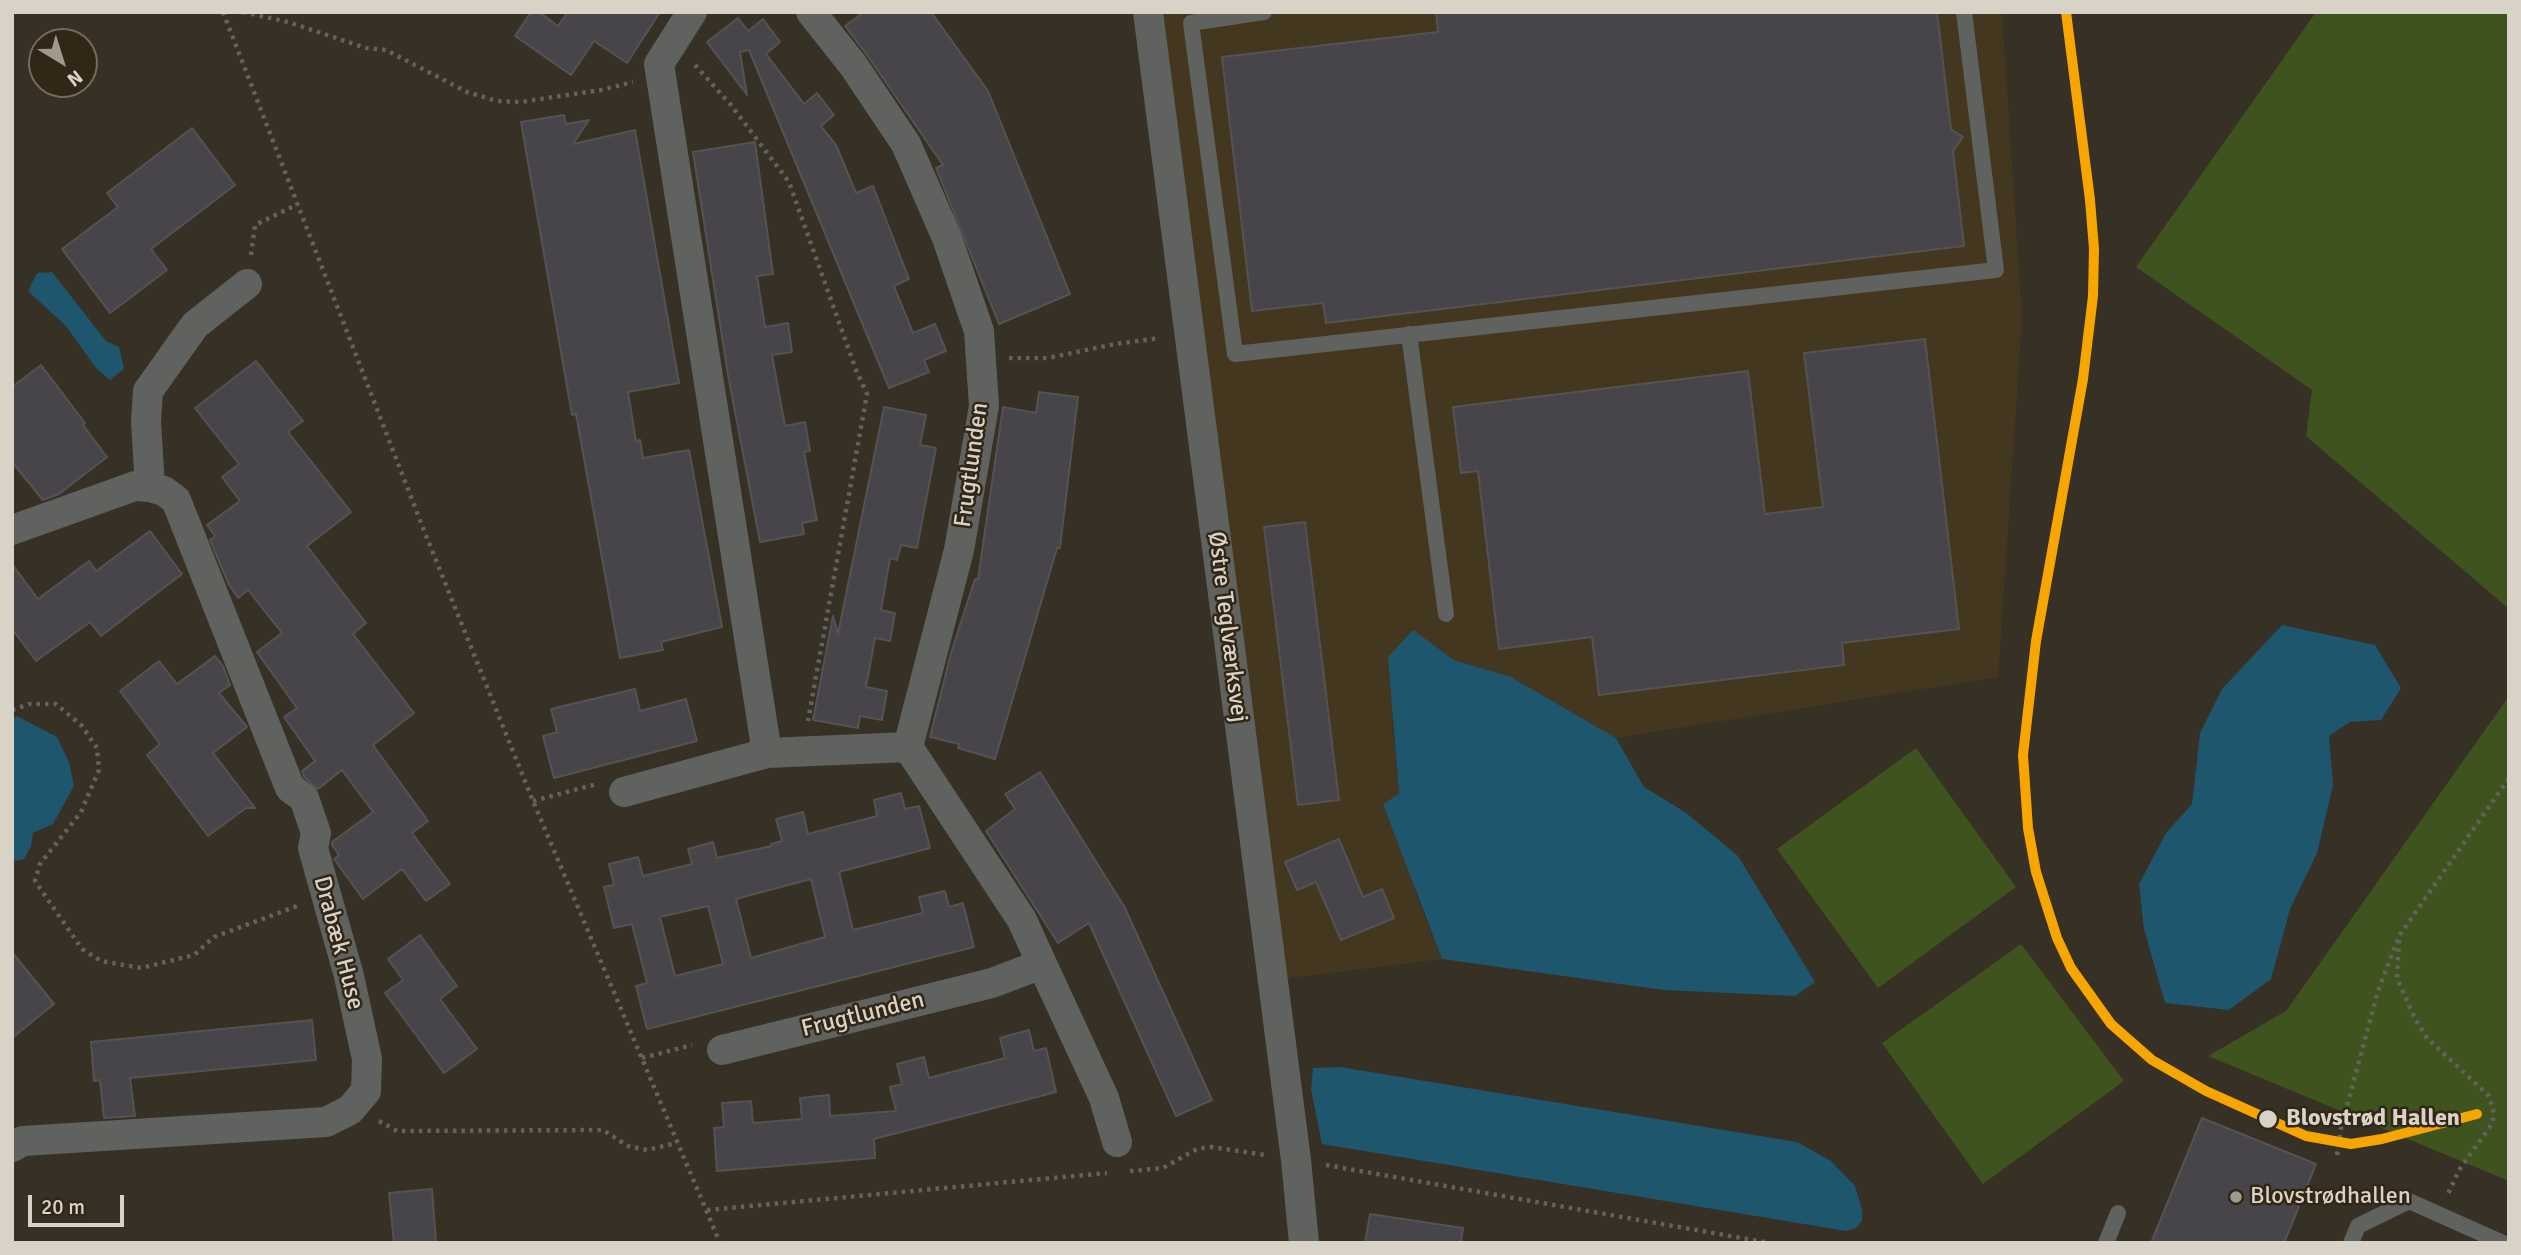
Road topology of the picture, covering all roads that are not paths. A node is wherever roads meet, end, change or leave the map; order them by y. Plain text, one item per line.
1 (692, 12) edge
2 (811, 12) edge
3 (1148, 12) edge
4 (1264, 12) edge
5 (1964, 12) edge
6 (247, 284) road end
7 (1409, 334) junction
8 (150, 487) junction
9 (12, 530) edge
10 (1446, 614) dead end
11 (908, 747) junction
12 (767, 753) junction
13 (624, 792) road end
14 (1042, 964) junction
15 (722, 1050) road end
16 (16, 1138) edge
17 (1117, 1142) dead end
18 (2118, 1213) dead end
19 (1304, 1243) edge
20 (2106, 1243) edge
21 (2351, 1243) edge
22 (2503, 1243) edge

1 - 12 street
2 - 11 street, Frugtlunden
3 - 19 street, Østre Teglværksvej
4 - 7 lane
5 - 7 lane
6 - 8 street
7 - 10 lane
8 - 9 street
8 - 16 street, Drabæk Huse
11 - 12 street
11 - 14 street
12 - 13 street
14 - 15 street, Frugtlunden
14 - 17 street
18 - 20 lane
21 - 22 lane

